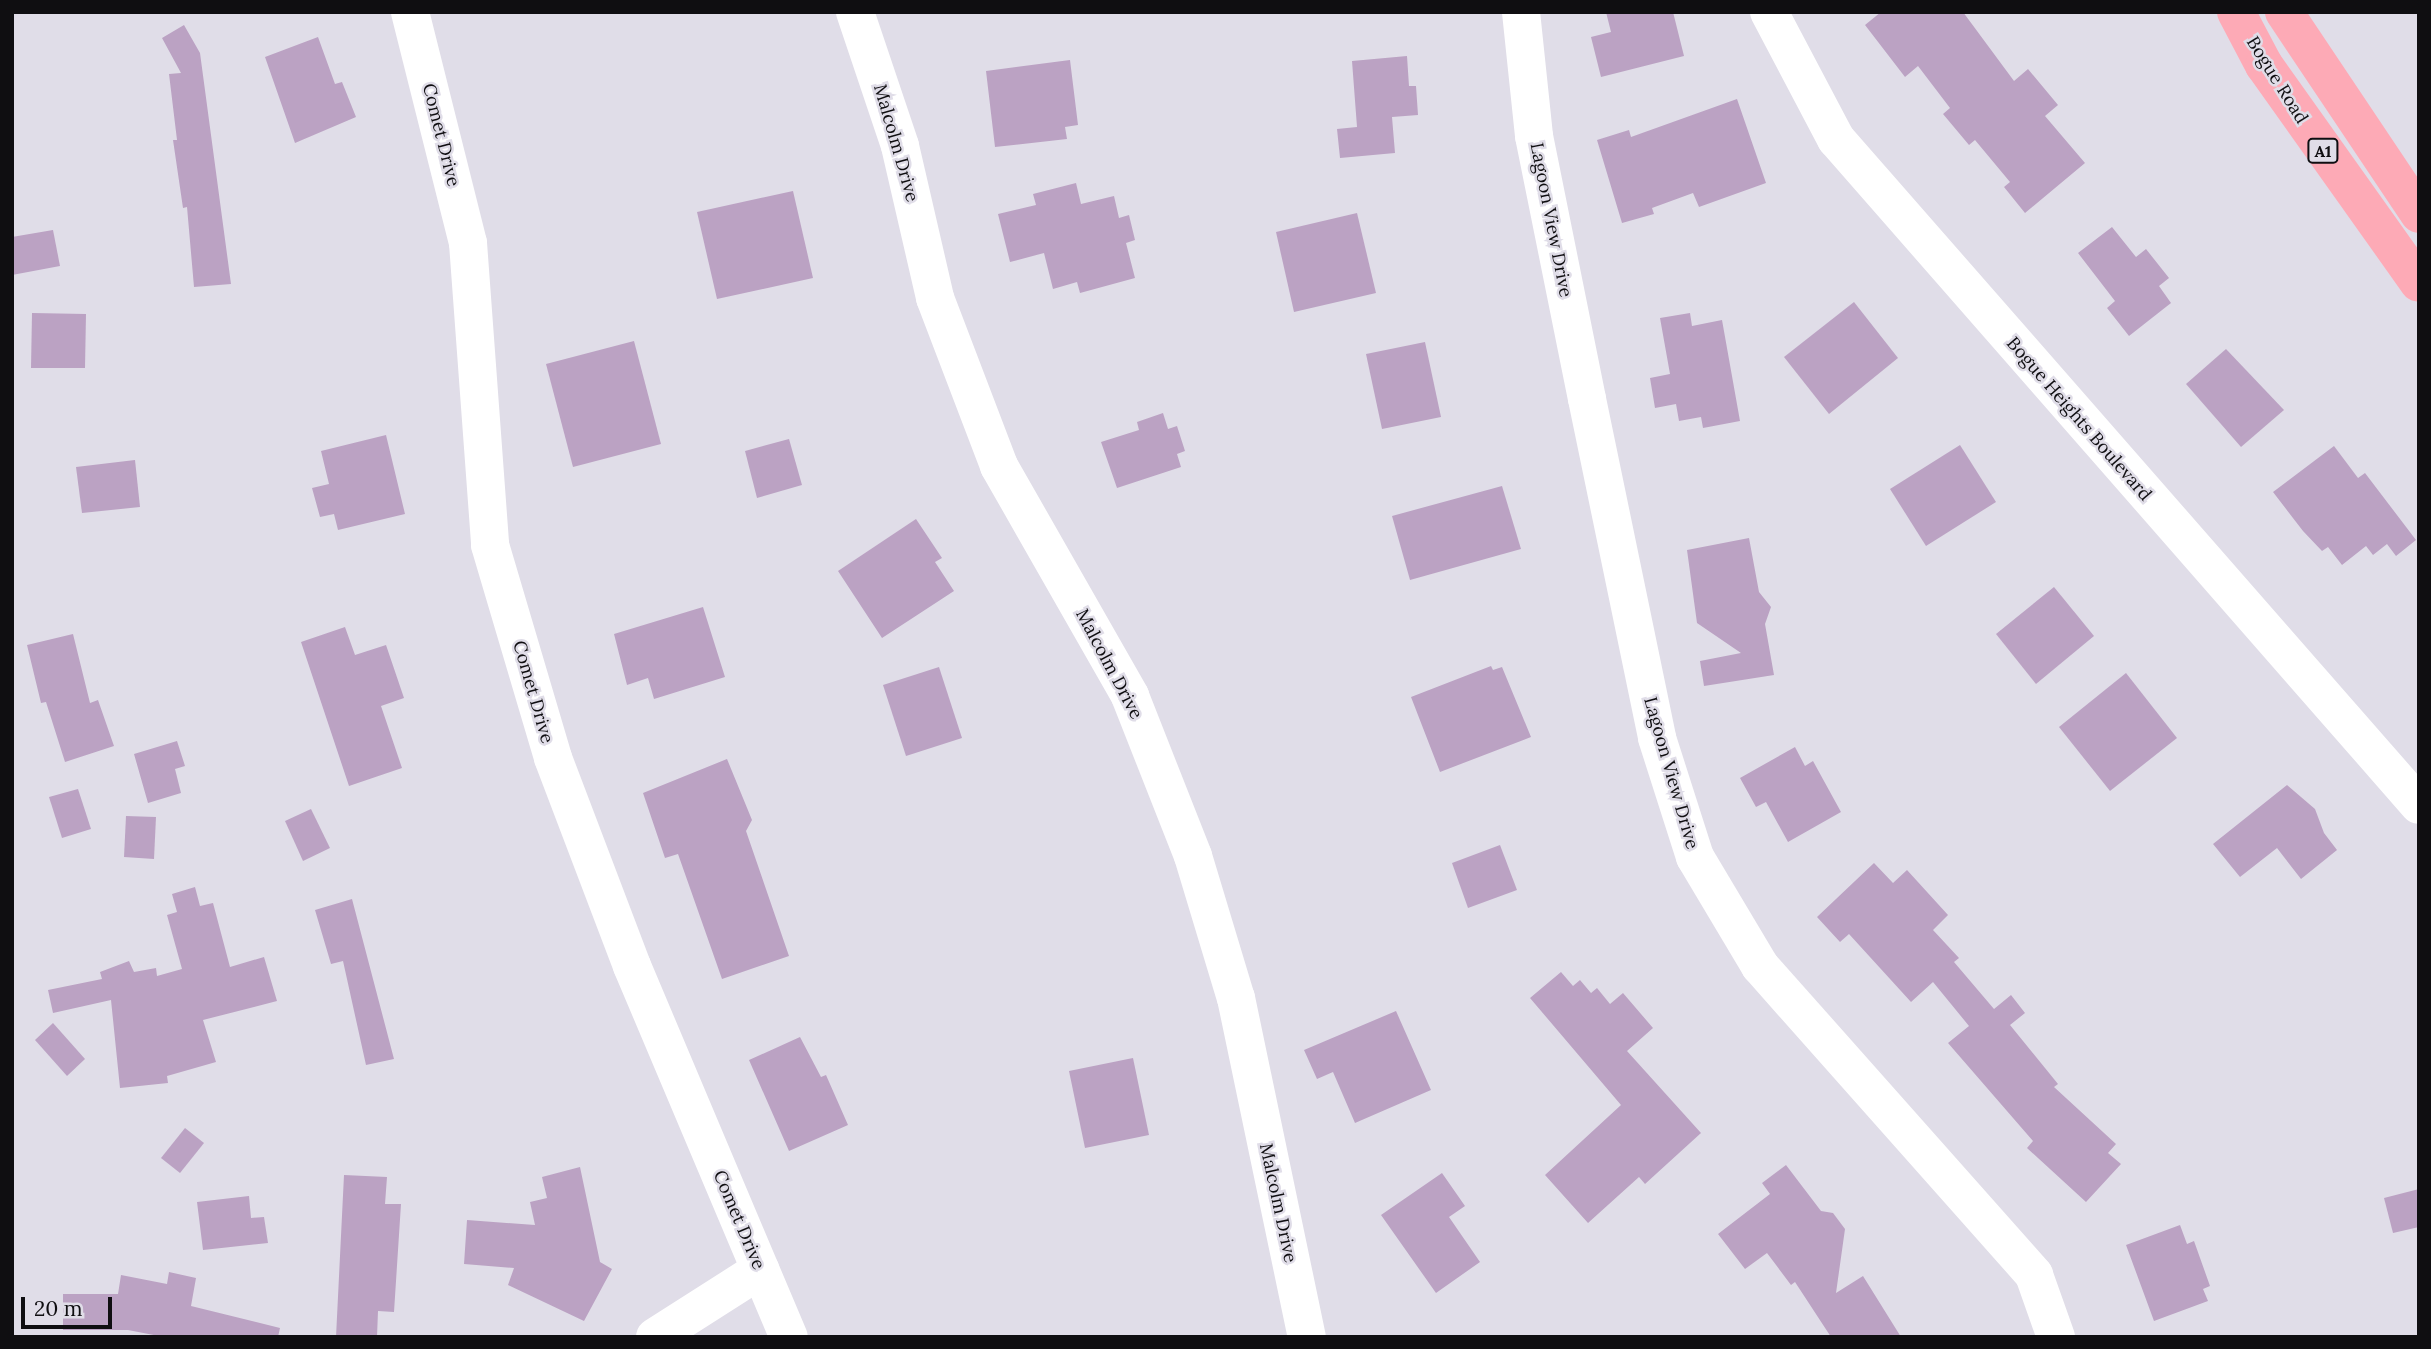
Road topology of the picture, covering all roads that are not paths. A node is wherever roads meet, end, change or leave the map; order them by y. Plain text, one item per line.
1 (410, 12) edge
2 (855, 12) edge
3 (1521, 12) edge
4 (1769, 12) edge
5 (2236, 12) edge
6 (2284, 12) edge
7 (2419, 214) edge
8 (2419, 283) edge
9 (2419, 806) edge
10 (760, 1270) junction
11 (655, 1337) edge
12 (789, 1337) edge
13 (1307, 1337) edge
14 (2056, 1337) edge

1 - 10 street, Comet Drive
2 - 13 street, Malcolm Drive
3 - 14 street, Lagoon View Drive
4 - 9 street, Bogue Heights Boulevard
5 - 8 main road, Bogue Road / A1
6 - 7 main road, A1
10 - 11 street
10 - 12 street, Comet Drive

